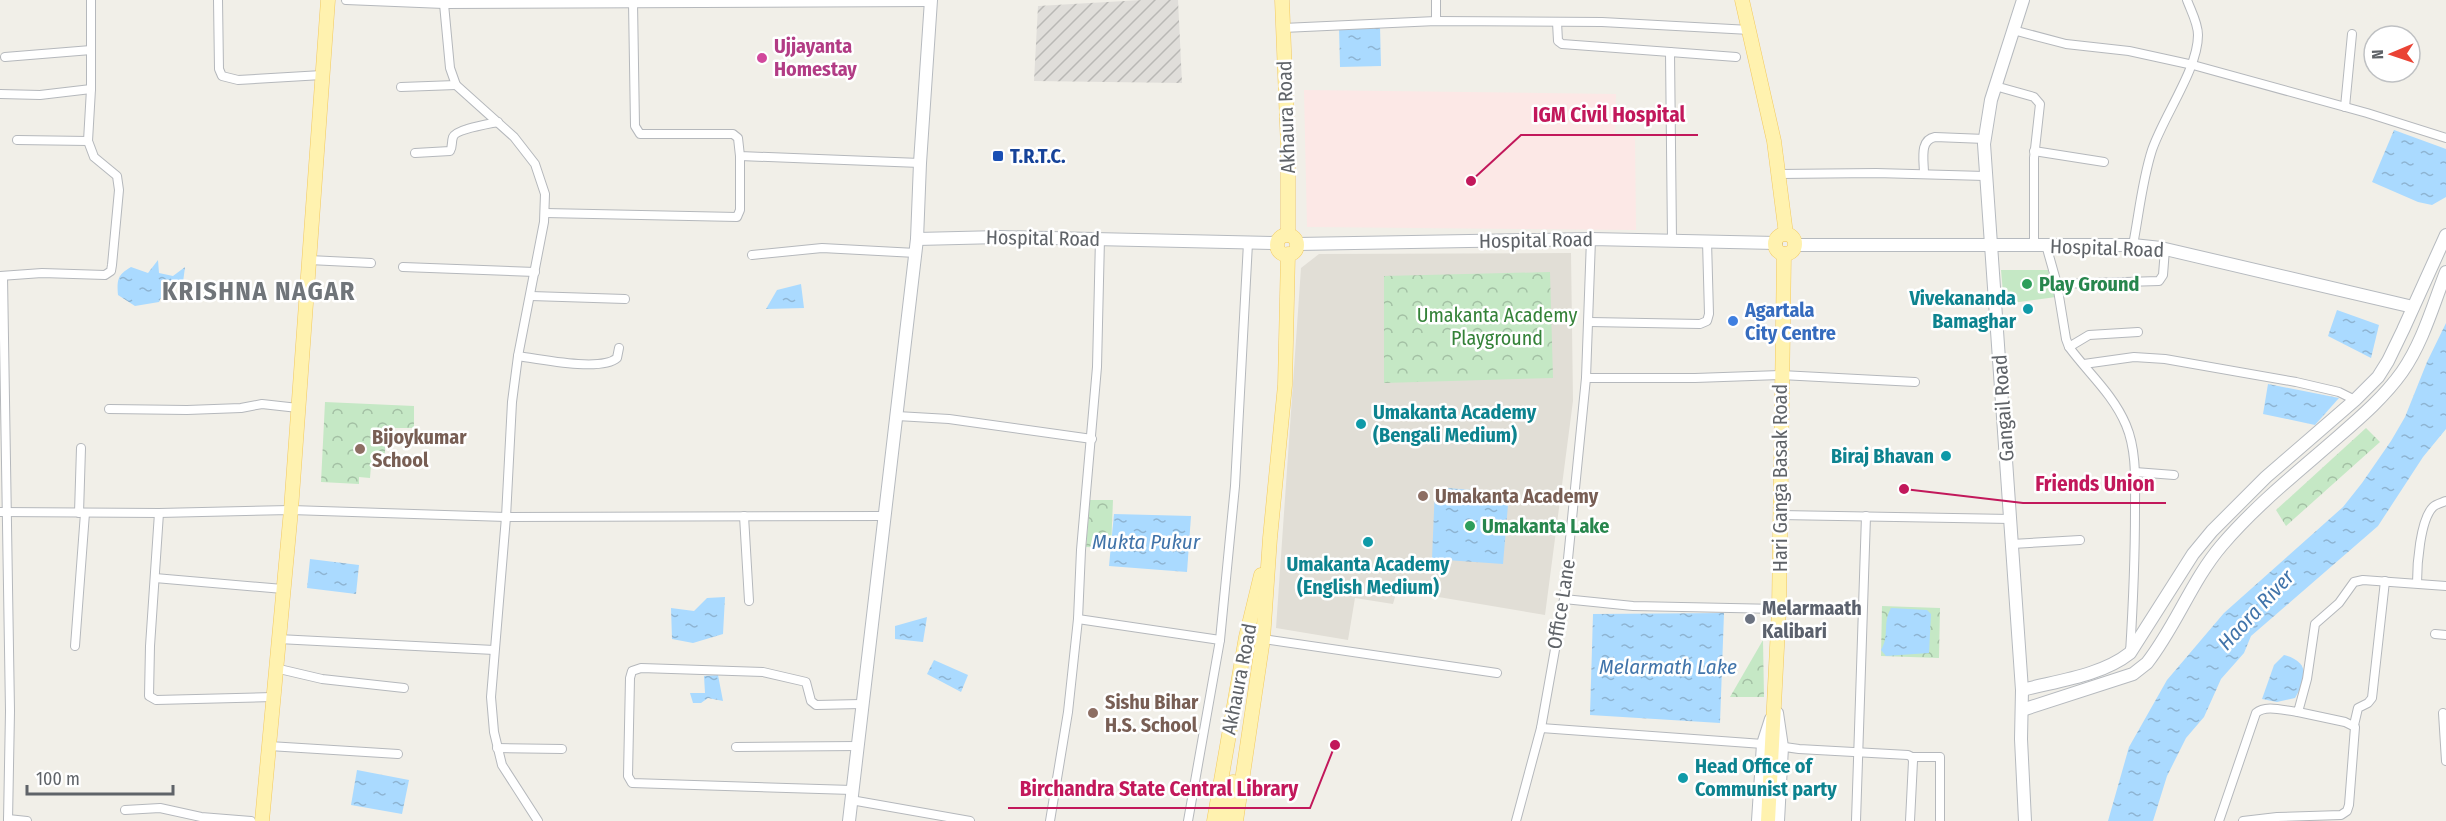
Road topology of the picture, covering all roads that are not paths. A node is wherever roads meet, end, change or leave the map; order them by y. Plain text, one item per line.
1 (90, 0) edge
2 (218, 0) edge
3 (328, 0) edge
4 (346, 0) edge
5 (1282, 0) edge
6 (1436, 0) edge
7 (1743, 0) edge
8 (2023, 0) edge
9 (2187, 0) edge
10 (513, 1) edge
11 (931, 1) edge
12 (633, 2) junction
13 (444, 4) junction
14 (1436, 21) junction
15 (1557, 22) junction
16 (1283, 28) junction
17 (1750, 30) junction
18 (2013, 30) junction
19 (2352, 34) dead end
20 (91, 50) junction
21 (1670, 52) junction
22 (5, 57) dead end
23 (1736, 57) dead end
24 (2193, 65) junction
25 (322, 75) junction
26 (456, 85) junction
27 (1995, 86) junction
28 (401, 87) dead end
29 (92, 89) junction
30 (0, 94) edge
31 (2344, 107) junction
32 (498, 122) junction
33 (2446, 138) edge
34 (1985, 139) junction
35 (17, 140) dead end
36 (88, 141) junction
37 (2034, 151) junction
38 (415, 153) dead end
39 (740, 156) junction
40 (2104, 162) dead end
41 (920, 163) junction
42 (1779, 174) junction
43 (1924, 174) junction
44 (1985, 176) junction
45 (544, 213) junction
46 (2446, 235) edge
47 (1100, 238) junction
48 (917, 239) junction
49 (1592, 239) junction
50 (1672, 240) junction
51 (1707, 241) junction
52 (1248, 243) junction
53 (1287, 244) junction
54 (1785, 244) junction
55 (1991, 244) junction
56 (2040, 245) junction
57 (2133, 245) junction
58 (2165, 249) junction
59 (916, 253) junction
60 (752, 255) dead end
61 (309, 260) junction
62 (371, 263) dead end
63 (403, 267) dead end
64 (535, 272) junction
65 (2446, 272) edge
66 (2, 276) edge
67 (2057, 284) junction
68 (531, 296) junction
69 (625, 299) dead end
70 (2413, 307) junction
71 (1590, 322) junction
72 (2138, 332) dead end
73 (2069, 347) junction
74 (619, 348) dead end
75 (518, 356) junction
76 (2084, 364) junction
77 (1781, 375) junction
78 (1586, 378) junction
79 (1915, 382) dead end
80 (2355, 400) junction
81 (298, 408) junction
82 (109, 409) dead end
83 (897, 416) junction
84 (1092, 439) junction
85 (81, 448) dead end
86 (3, 454) edge
87 (2135, 472) junction
88 (2174, 475) dead end
89 (2446, 501) edge
90 (291, 510) junction
91 (3, 512) edge
92 (82, 513) junction
93 (159, 513) junction
94 (1780, 514) junction
95 (506, 516) junction
96 (744, 516) junction
97 (885, 516) junction
98 (1866, 516) junction
99 (2011, 519) junction
100 (1270, 538) junction
101 (2080, 540) dead end
102 (2012, 544) junction
103 (155, 578) junction
104 (2385, 581) junction
105 (2416, 583) junction
106 (2446, 586) edge
107 (283, 589) junction
108 (1564, 599) junction
109 (749, 601) dead end
110 (1779, 609) junction
111 (1078, 619) junction
112 (2435, 634) dead end
113 (2446, 635) edge
114 (278, 639) junction
115 (1263, 639) junction
116 (1220, 640) junction
117 (75, 646) dead end
118 (494, 650) junction
119 (2130, 653) junction
120 (275, 668) junction
121 (1497, 673) dead end
122 (404, 688) dead end
123 (2022, 690) junction
124 (273, 696) junction
125 (861, 704) junction
126 (2022, 710) junction
127 (5, 711) edge
128 (2298, 712) junction
129 (2443, 713) dead end
130 (2354, 725) junction
131 (1540, 728) junction
132 (1772, 745) junction
133 (269, 746) junction
134 (858, 746) junction
135 (736, 747) dead end
136 (496, 748) junction
137 (562, 749) dead end
138 (1858, 753) junction
139 (398, 754) dead end
140 (1912, 757) junction
141 (2446, 761) edge
142 (852, 795) junction
143 (125, 810) dead end
144 (8, 820) edge
145 (27, 821) edge
146 (251, 821) edge
147 (262, 821) edge
148 (538, 821) edge
149 (849, 821) edge
150 (970, 821) edge
151 (1050, 821) edge
152 (1188, 821) edge
153 (1214, 821) edge
154 (1226, 821) edge
155 (1236, 821) edge
156 (1516, 821) edge
157 (1758, 821) edge
158 (1768, 821) edge
159 (1778, 821) edge
160 (1856, 821) edge
161 (1910, 821) edge
162 (1940, 821) edge
163 (2025, 821) edge
164 (2219, 821) edge
165 (2243, 821) edge

1 - 20 street
2 - 25 street
3 - 25 main road
4 - 13 street
5 - 16 main road, Akhaura Road
6 - 14 street
7 - 17 main road, Hari Ganga Basak Road
8 - 18 street, Gangail Road
9 - 24 street
10 - 12 street
10 - 13 street
11 - 12 street
11 - 41 street
12 - 39 street
13 - 26 street
14 - 15 street
14 - 16 street
15 - 17 street
15 - 21 street
16 - 53 main road, Akhaura Road
17 - 42 main road, Hari Ganga Basak Road
18 - 24 street
18 - 27 street, Gangail Road
19 - 31 street
20 - 22 street
20 - 29 street
21 - 23 street
21 - 50 street
24 - 31 street
24 - 57 street
25 - 61 main road
26 - 28 street
26 - 32 street
27 - 34 street, Gangail Road
27 - 37 street
29 - 30 street
29 - 36 street
31 - 33 street
32 - 38 street
32 - 45 street
34 - 43 street
34 - 44 street, Gangail Road
35 - 36 street
36 - 66 street
37 - 40 street
37 - 56 street
39 - 41 street
39 - 45 street
41 - 48 street
42 - 43 street
42 - 54 main road, Hari Ganga Basak Road
43 - 44 street
44 - 55 street, Gangail Road
45 - 64 street
46 - 70 street
47 - 48 street, Hospital Road
47 - 52 street, Hospital Road
47 - 84 street
48 - 59 street
49 - 50 street, Hospital Road
49 - 53 street, Hospital Road
49 - 71 street, Office Lane
50 - 51 street, Hospital Road
51 - 54 street, Hospital Road
51 - 71 street
52 - 53 street, Hospital Road
52 - 116 street
53 - 100 main road, Akhaura Road
54 - 55 street, Hospital Road
54 - 77 main road, Hari Ganga Basak Road
55 - 56 street, Hospital Road
55 - 99 street, Gangail Road
56 - 57 street, Hospital Road
56 - 67 street
57 - 58 street, Hospital Road
58 - 67 street
58 - 70 street, Hospital Road
59 - 60 street
59 - 83 street
61 - 62 street
61 - 81 main road
63 - 64 street
64 - 68 street
65 - 126 street
66 - 86 street
67 - 73 street
68 - 69 street
68 - 75 street
70 - 80 street
71 - 78 street, Office Lane
72 - 73 street
73 - 76 street
74 - 75 street
75 - 95 street
76 - 80 street
76 - 87 street
77 - 78 street
77 - 79 street
77 - 94 main road, Hari Ganga Basak Road
78 - 108 street, Office Lane
80 - 119 street
81 - 82 street
81 - 90 main road
83 - 84 street
83 - 97 street
84 - 111 street
85 - 92 street
86 - 91 street
87 - 88 street
87 - 119 street
89 - 105 street
90 - 93 street
90 - 95 street
90 - 107 main road
91 - 92 street
91 - 127 street
92 - 93 street
92 - 117 street
93 - 103 street
94 - 98 street
94 - 110 main road, Hari Ganga Basak Road
95 - 96 street
95 - 118 street
96 - 97 street
96 - 109 street
97 - 125 street
98 - 99 street
98 - 138 street
99 - 102 street, Gangail Road
100 - 115 main road, Akhaura Road
100 - 153 main road, Akhaura Road
100 - 154 main road
101 - 102 street
102 - 123 street, Gangail Road
103 - 107 street
103 - 124 street
104 - 105 street
104 - 128 street
104 - 130 street
105 - 106 street
107 - 114 main road
108 - 110 street
108 - 131 street, Office Lane
110 - 132 main road, Hari Ganga Basak Road
111 - 116 street
111 - 151 street
112 - 113 street
114 - 118 street
114 - 120 main road
115 - 121 street
115 - 155 main road, Akhaura Road
116 - 152 street
118 - 136 street
119 - 123 street
120 - 122 street
120 - 124 main road
123 - 126 street, Gangail Road
124 - 133 main road
125 - 134 street
125 - 142 street
126 - 163 street, Gangail Road
127 - 144 street
128 - 130 street
128 - 164 street
129 - 141 street
130 - 165 street
131 - 132 street
131 - 156 street, Office Lane
132 - 138 street
132 - 157 street
132 - 158 main road, Hari Ganga Basak Road
132 - 159 street
133 - 139 street
133 - 147 main road
134 - 135 street
134 - 142 street
136 - 137 street
136 - 148 street
138 - 140 street
138 - 160 street
140 - 161 street
140 - 162 street
142 - 149 street
142 - 150 street
143 - 146 street
144 - 145 street

